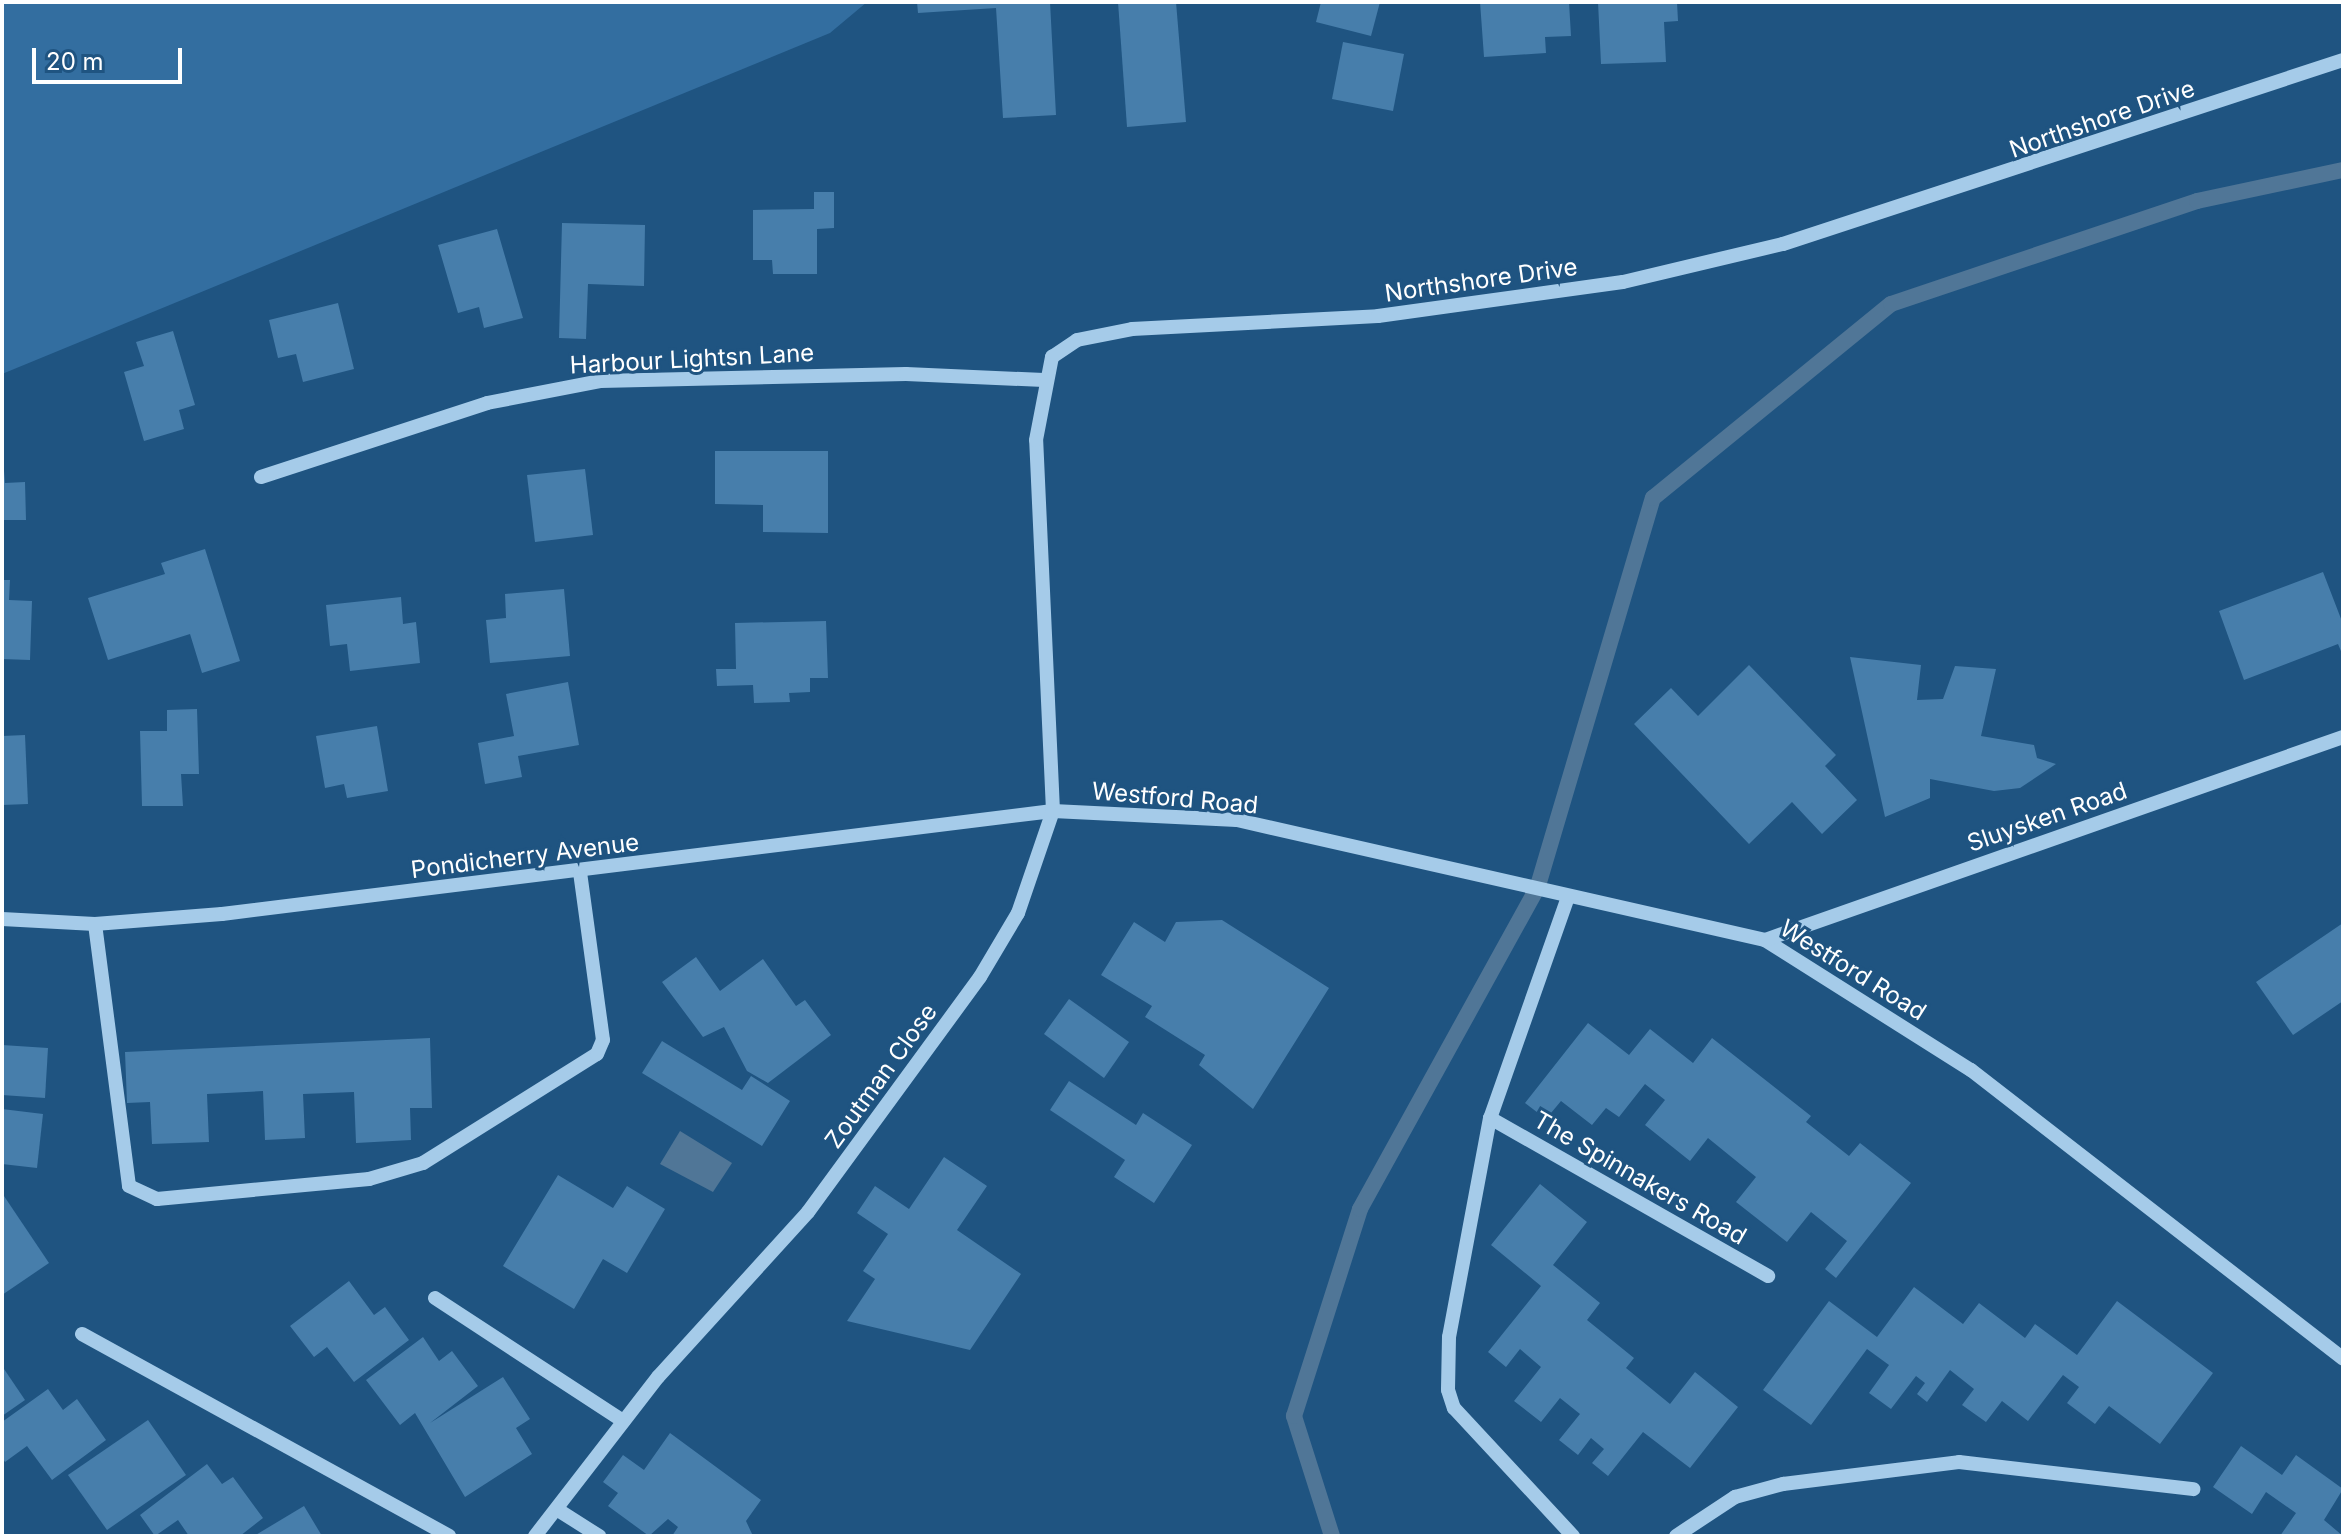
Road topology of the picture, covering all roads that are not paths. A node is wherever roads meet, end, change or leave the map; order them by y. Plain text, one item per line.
1 (2343, 60) edge
2 (1044, 380) junction
3 (261, 477) dead end
4 (2343, 737) edge
5 (1053, 811) junction
6 (580, 871) junction
7 (1568, 897) junction
8 (2, 919) edge
9 (95, 924) junction
10 (1765, 940) junction
11 (1490, 1118) junction
12 (1768, 1276) dead end
13 (435, 1298) dead end
14 (82, 1334) dead end
15 (2343, 1359) edge
16 (623, 1421) junction
17 (2193, 1489) dead end
18 (558, 1510) junction
19 (449, 1536) edge
20 (535, 1536) edge
21 (599, 1536) edge
22 (1573, 1536) edge
23 (1676, 1536) edge

1 - 2 street, Northshore Drive
2 - 3 street, Harbour Lightsn Lane
2 - 5 street, Northshore Drive
4 - 10 street, Sluysken Road
5 - 6 street, Pondicherry Avenue
5 - 7 street, Westford Road
5 - 16 street, Zoutman Close
6 - 9 street, Pondicherry Avenue
6 - 9 street
7 - 10 street, Westford Road
7 - 11 street
8 - 9 street, Pondicherry Avenue
10 - 15 street, Westford Road
11 - 12 street, The Spinnakers Road
11 - 22 street
13 - 16 street
14 - 19 street
16 - 18 street, Zoutman Close
17 - 23 street
18 - 20 street, Zoutman Close
18 - 21 street

